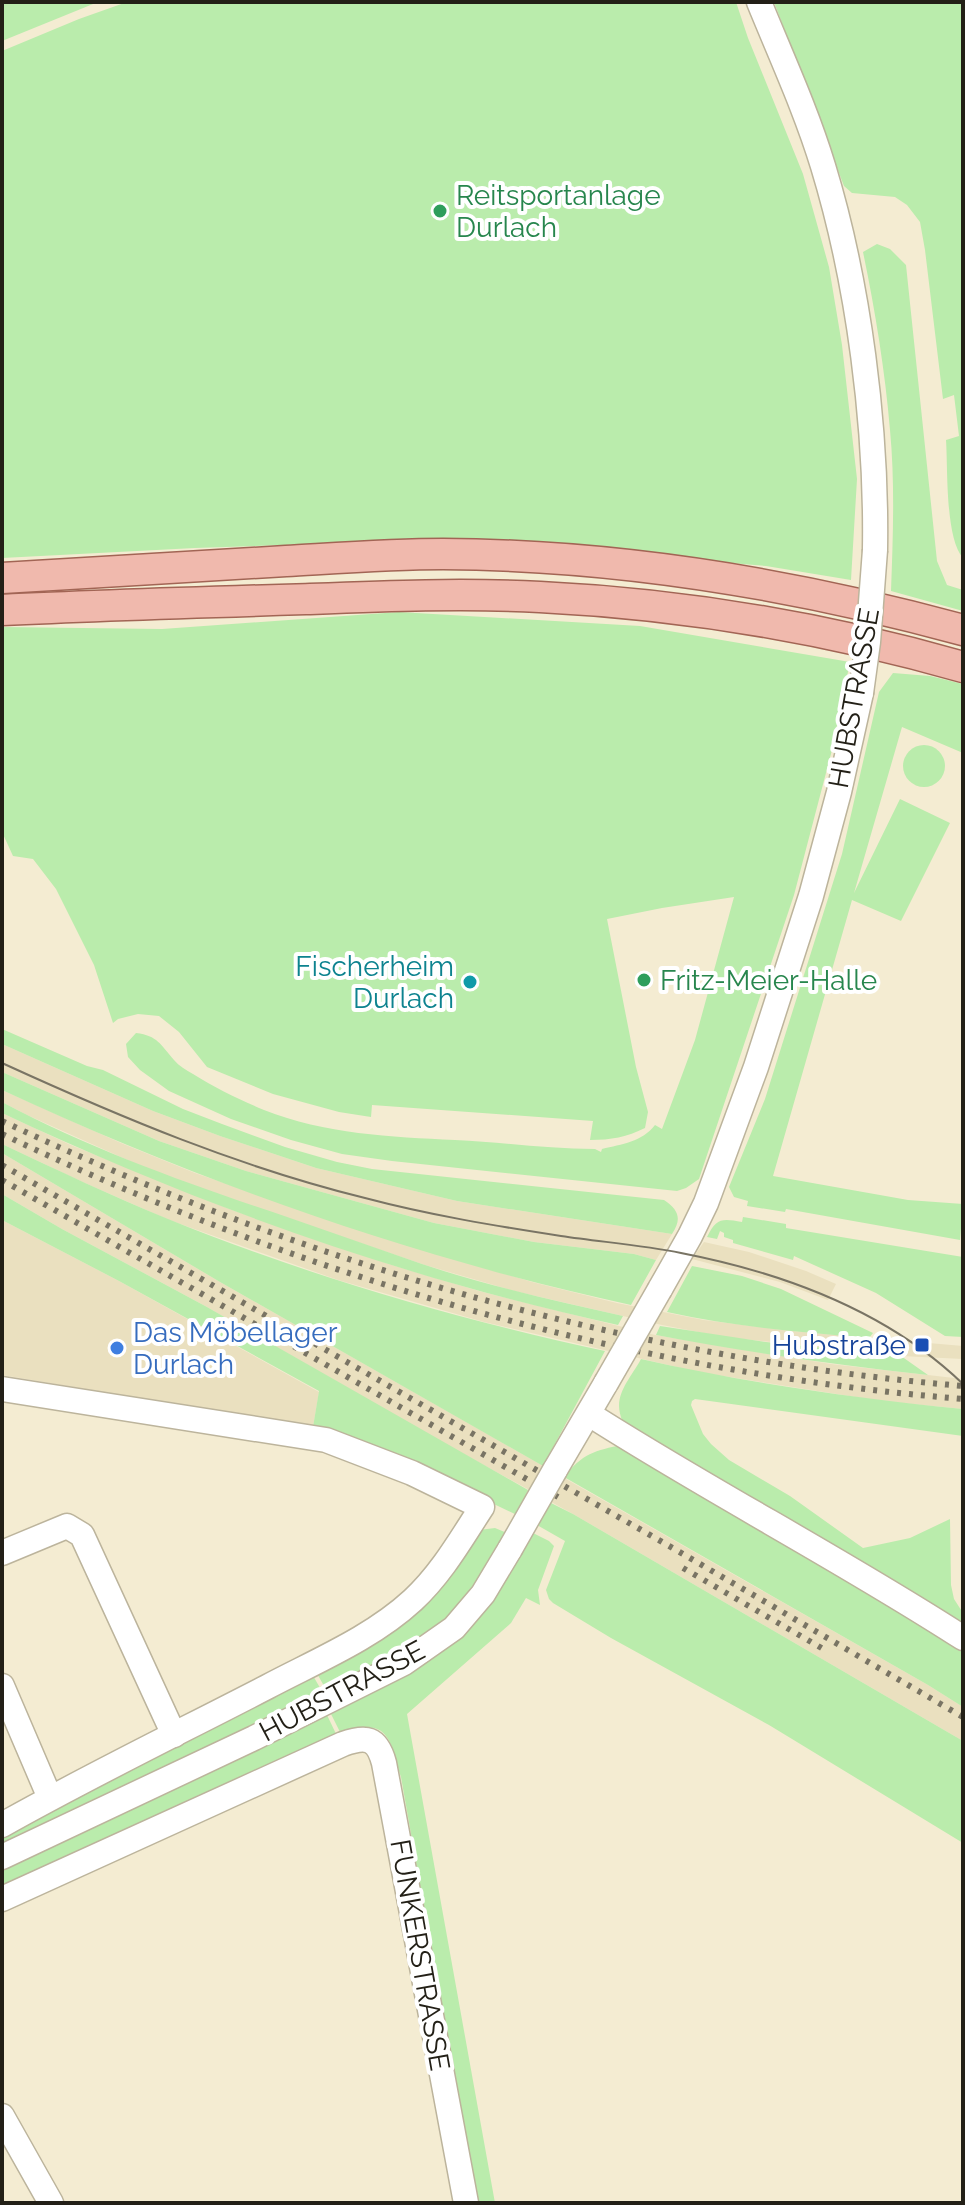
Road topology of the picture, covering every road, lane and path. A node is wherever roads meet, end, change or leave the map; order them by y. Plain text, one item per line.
1 (759, 2) edge
2 (2, 578) edge
3 (2, 610) edge
4 (963, 630) edge
5 (963, 667) edge
6 (2, 1389) edge
7 (589, 1414) junction
8 (2, 1553) edge
9 (963, 1638) edge
10 (2, 1686) edge
11 (174, 1735) junction
12 (50, 1798) junction
13 (2, 1825) edge
14 (2, 1857) edge
15 (2, 1899) edge
16 (2, 2116) edge
17 (51, 2203) edge
18 (466, 2203) edge

1 - 7 street, HUBSTRASSE, bridge
2 - 4 main road
3 - 5 main road
6 - 11 street, HUBSTRASSE
7 - 9 street
7 - 14 street, HUBSTRASSE, bridge
8 - 11 street
10 - 12 street
11 - 12 street, HUBSTRASSE
12 - 13 street, HUBSTRASSE
15 - 18 street, FUNKERSTRASSE
16 - 17 street

